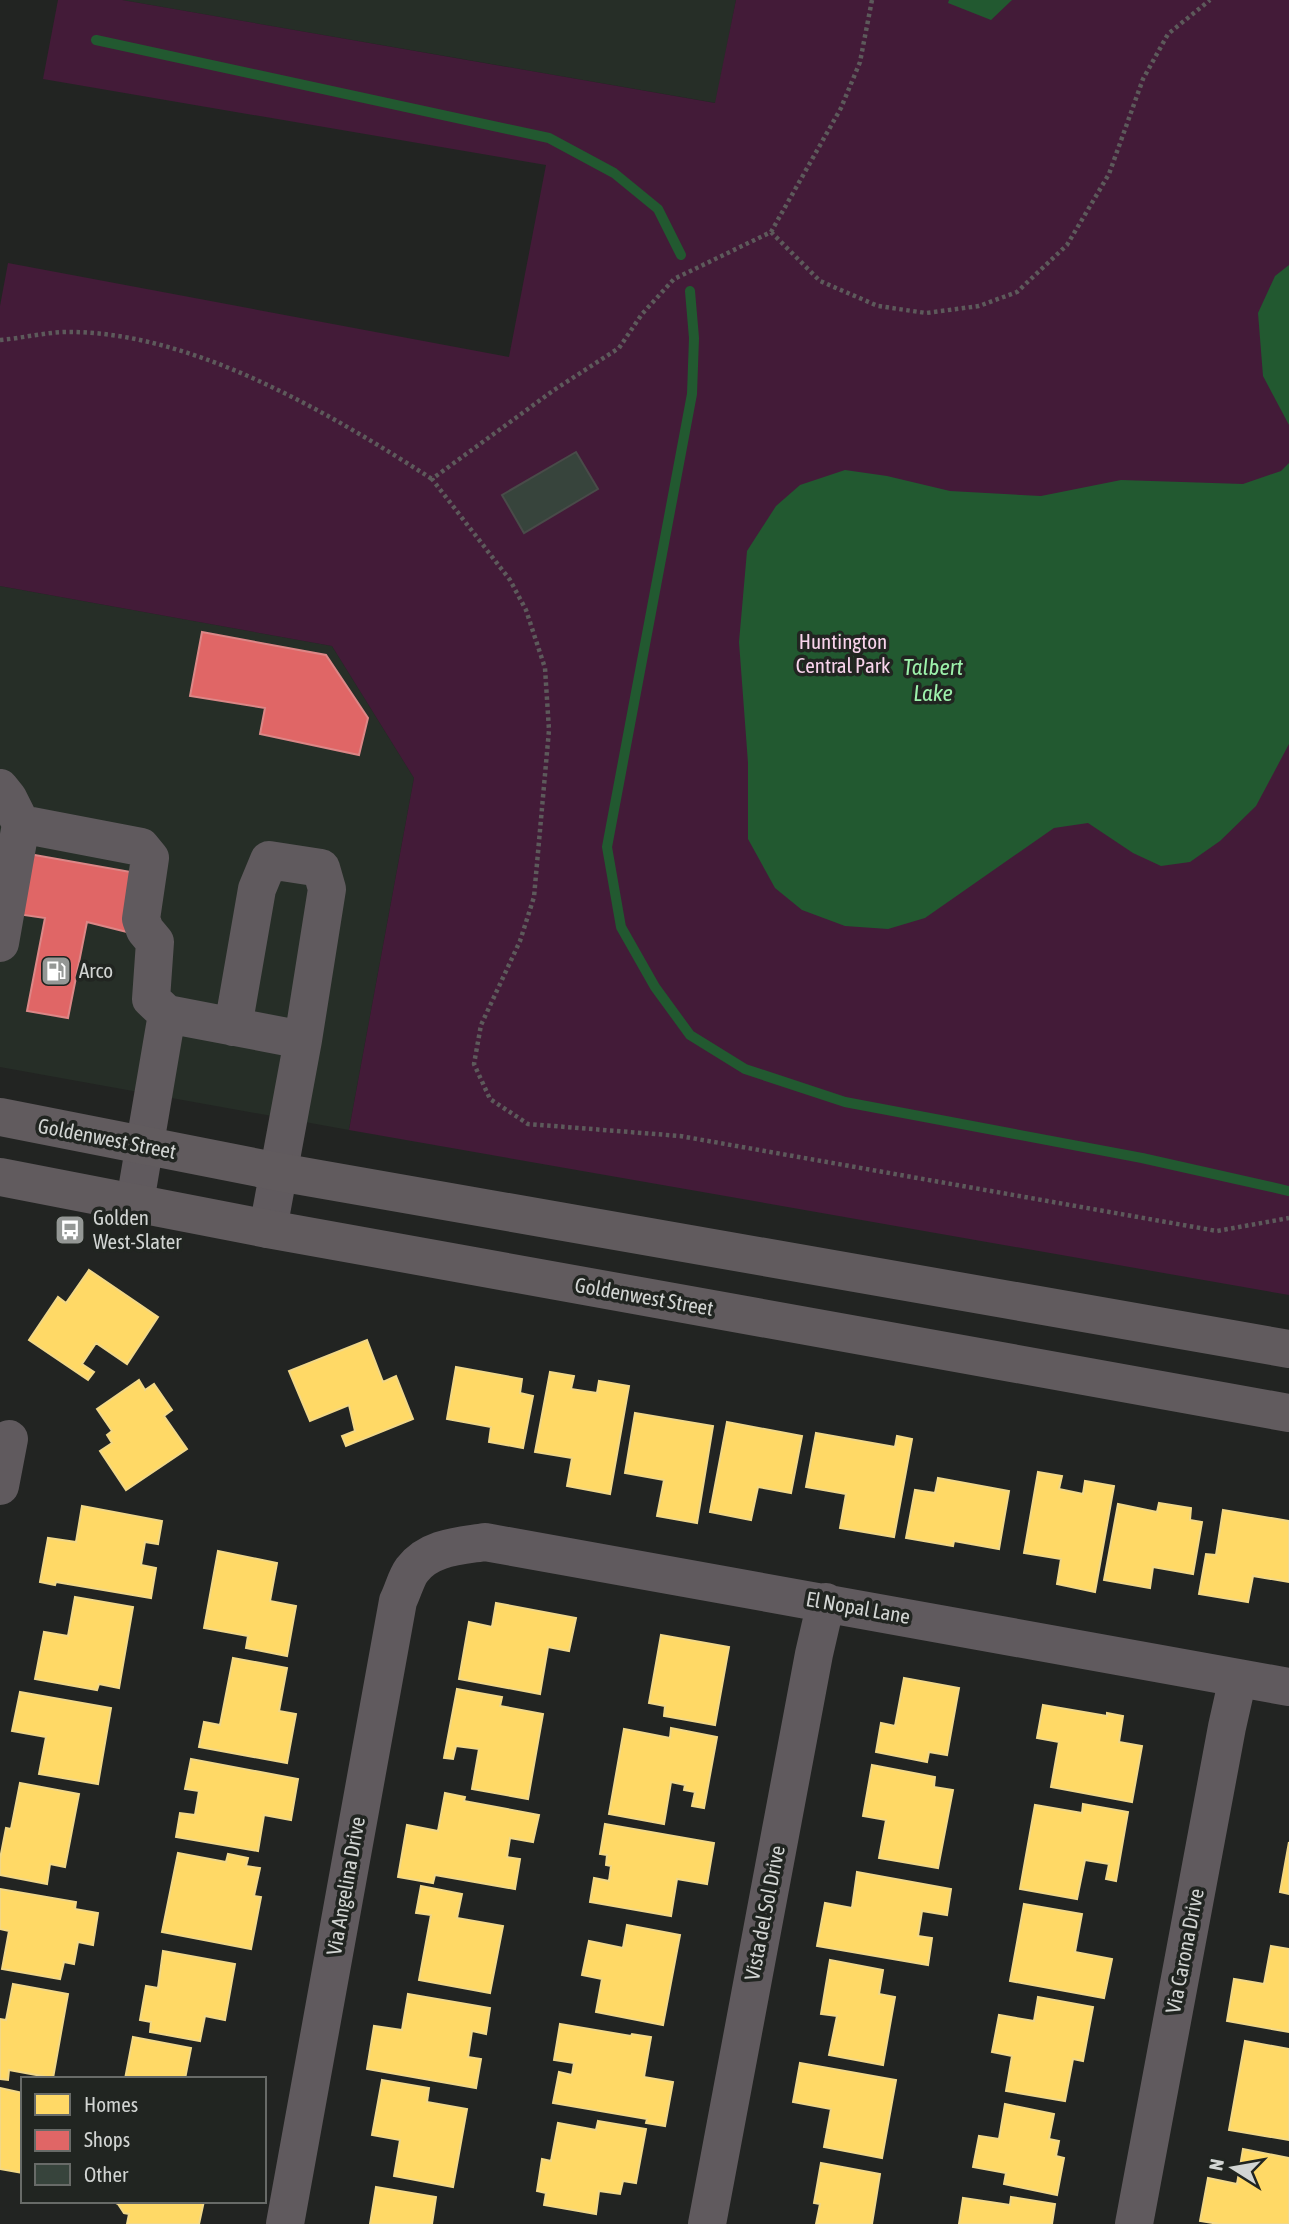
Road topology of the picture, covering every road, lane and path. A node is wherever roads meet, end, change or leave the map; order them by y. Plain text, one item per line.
1 (872, 0) edge
2 (1210, 0) edge
3 (771, 232) junction
4 (0, 340) edge
5 (432, 479) junction
6 (0, 788) edge
7 (21, 824) junction
8 (0, 943) edge
9 (167, 1014) junction
10 (233, 1027) junction
11 (303, 1040) junction
12 (0, 1118) edge
13 (145, 1147) junction
14 (279, 1172) junction
15 (0, 1177) edge
16 (135, 1202) junction
17 (1289, 1217) edge
18 (268, 1229) junction
19 (1289, 1349) edge
20 (1289, 1413) edge
21 (9, 1439) dead end
22 (0, 1486) edge
23 (427, 1556) joint
24 (826, 1602) junction
25 (1238, 1678) junction
26 (1289, 1687) edge
27 (285, 2224) edge
28 (707, 2224) edge
29 (1134, 2224) edge

1 - 3 path
2 - 3 path
3 - 5 path
4 - 5 path
5 - 17 path
6 - 7 street
7 - 8 street
7 - 9 street
9 - 10 street
9 - 13 street
10 - 11 street
10 - 11 street
11 - 14 street
12 - 13 main road, Goldenwest Street
13 - 14 main road, Goldenwest Street
13 - 16 street
14 - 18 street
14 - 19 main road, Goldenwest Street
15 - 16 main road, Goldenwest Street
16 - 18 main road, Goldenwest Street
18 - 20 main road, Goldenwest Street
21 - 22 street
23 - 24 street, El Nopal Lane
23 - 27 street, Via Angelina Drive
24 - 25 street, El Nopal Lane
24 - 28 street, Vista del Sol Drive
25 - 26 street, El Nopal Lane
25 - 29 street, Via Carona Drive

